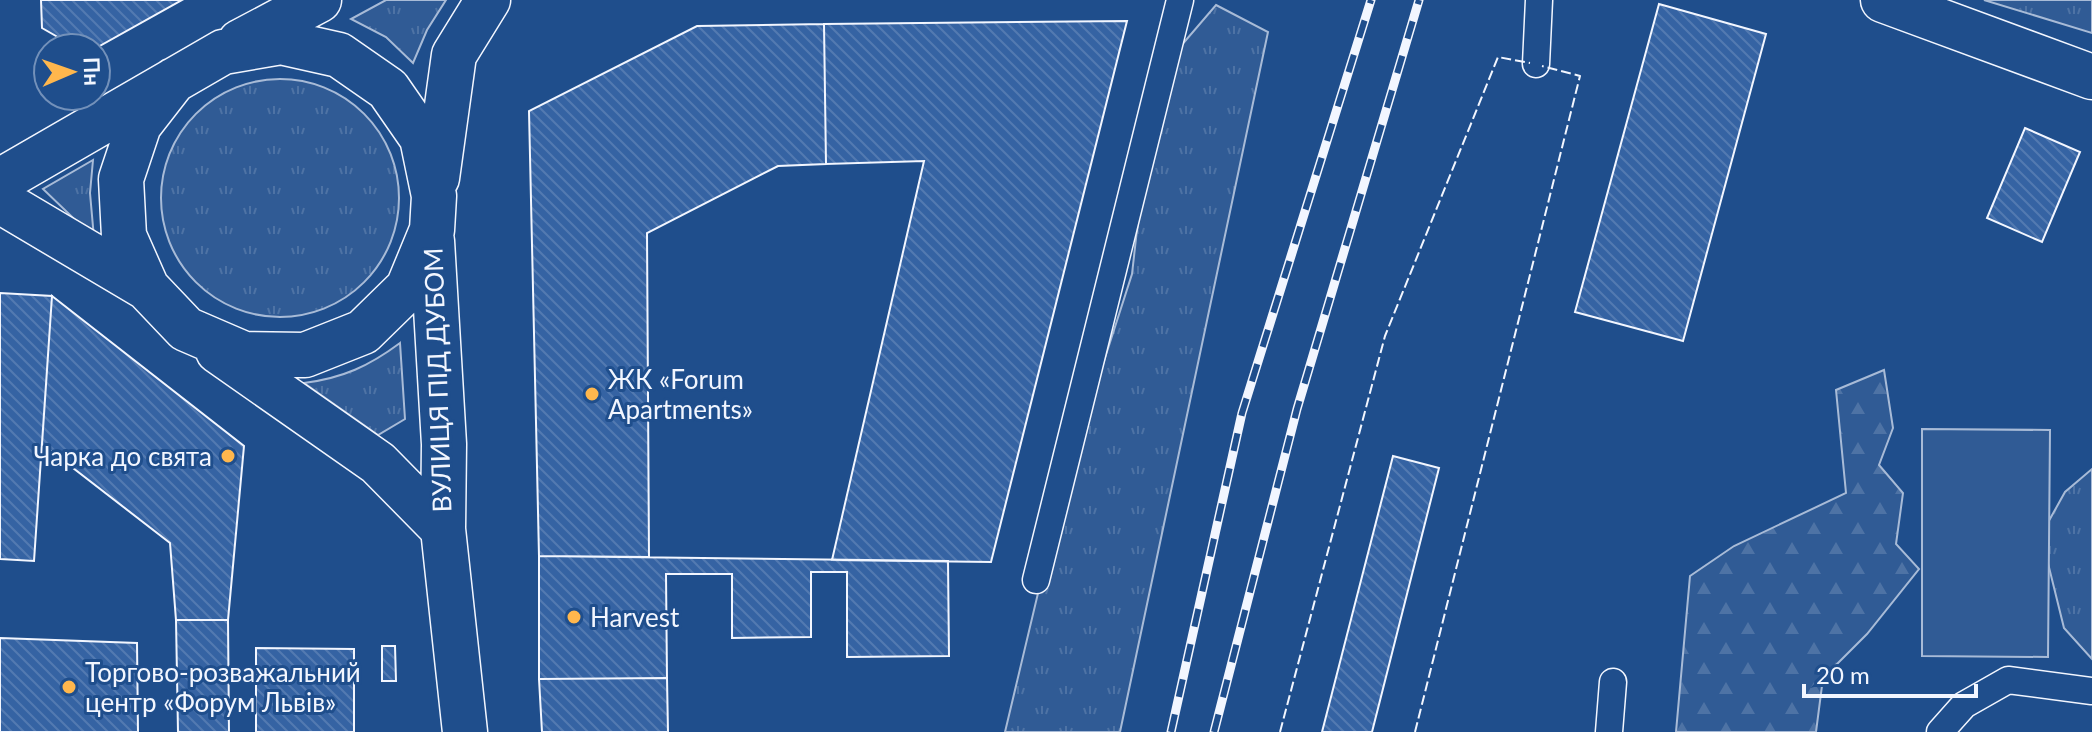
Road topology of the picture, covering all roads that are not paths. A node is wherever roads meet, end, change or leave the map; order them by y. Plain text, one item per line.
1 (319, 0) edge
2 (488, 0) edge
3 (1180, 0) edge
4 (1539, 0) edge
5 (1904, 4) edge
6 (223, 52) junction
7 (1536, 64) dead end
8 (2092, 77) edge
9 (174, 80) junction
10 (0, 181) edge
11 (0, 201) edge
12 (433, 213) junction
13 (147, 288) junction
14 (186, 329) junction
15 (443, 529) junction
16 (1036, 580) dead end
17 (1613, 682) dead end
18 (2092, 691) edge
19 (465, 732) edge
20 (1609, 732) edge
21 (1940, 732) edge

1 - 6 street
2 - 12 street
3 - 16 lane
4 - 7 lane
5 - 8 street
6 - 9 street
6 - 12 street
9 - 10 street
9 - 13 street
11 - 13 street
12 - 14 street
12 - 15 street, ВУЛИЦЯ ПІД ДУБОМ
13 - 14 street
14 - 15 street, ВУЛИЦЯ ПІД ДУБОМ
15 - 19 street, ВУЛИЦЯ ПІД ДУБОМ
17 - 20 lane
18 - 21 lane

